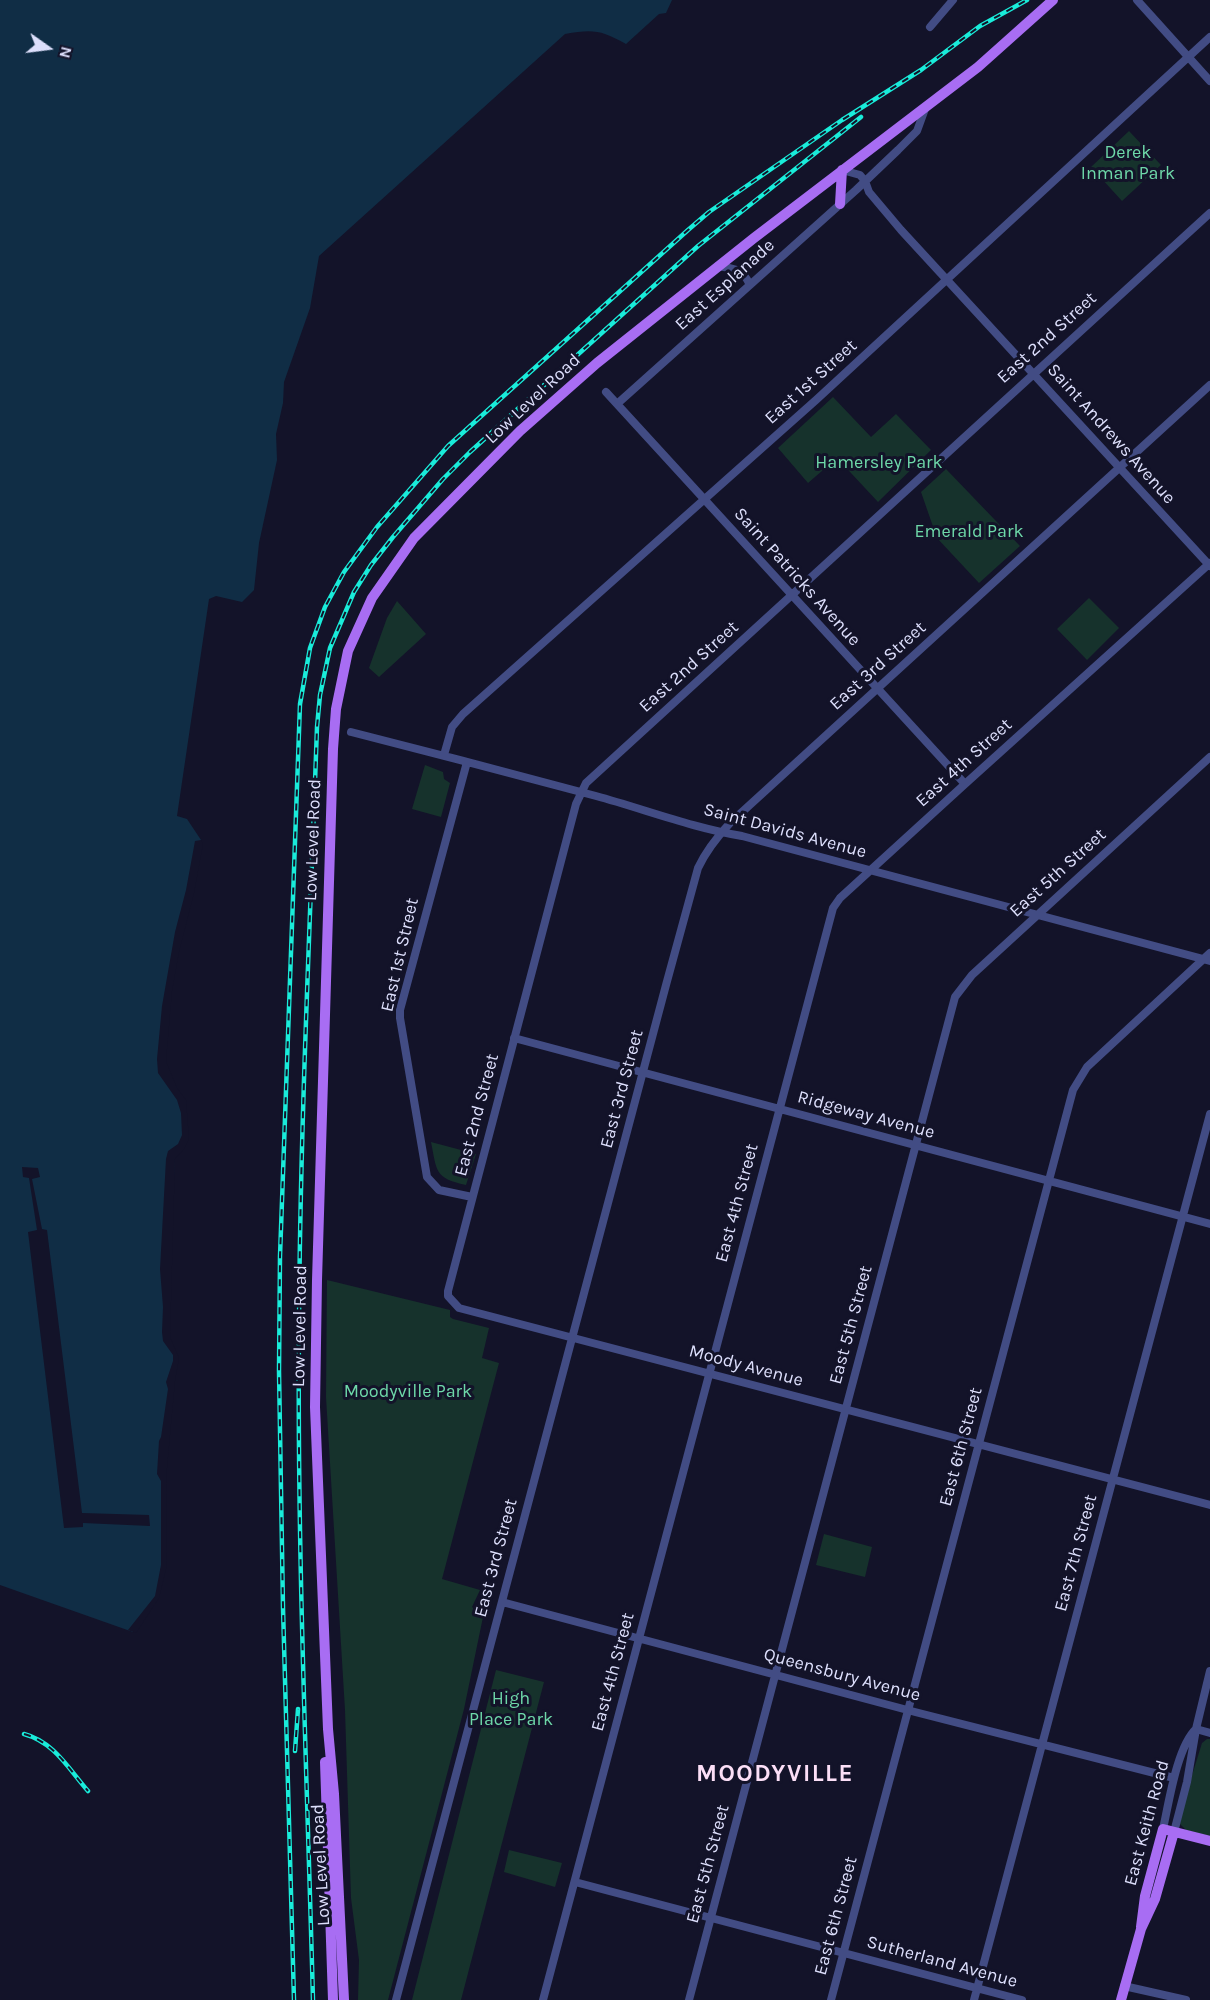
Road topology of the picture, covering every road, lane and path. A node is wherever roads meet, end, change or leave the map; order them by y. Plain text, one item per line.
1 (953, 0) edge
2 (1053, 0) edge
3 (1137, 0) edge
4 (930, 27) dead end
5 (1210, 38) edge
6 (1189, 57) junction
7 (1210, 81) edge
8 (925, 109) junction
9 (842, 170) junction
10 (865, 181) junction
11 (856, 190) junction
12 (868, 192) junction
13 (840, 204) junction
14 (1210, 213) edge
15 (718, 266) junction
16 (947, 279) junction
17 (750, 285) junction
18 (1033, 373) junction
19 (1210, 385) edge
20 (606, 392) dead end
21 (616, 404) junction
22 (1120, 468) junction
23 (704, 499) junction
24 (1209, 564) edge
25 (792, 595) junction
26 (877, 688) junction
27 (351, 732) dead end
28 (444, 755) junction
29 (1210, 757) edge
30 (467, 762) junction
31 (964, 783) junction
32 (580, 792) junction
33 (721, 832) junction
34 (870, 872) junction
35 (1037, 915) junction
36 (1208, 958) edge
37 (514, 1038) junction
38 (644, 1073) junction
39 (780, 1109) junction
40 (1210, 1114) edge
41 (916, 1145) junction
42 (1049, 1181) junction
43 (472, 1197) junction
44 (1183, 1216) junction
45 (1210, 1224) edge
46 (451, 1300) joint
47 (573, 1337) junction
48 (710, 1373) junction
49 (845, 1410) junction
50 (979, 1445) junction
51 (1112, 1480) junction
52 (1210, 1505) edge
53 (502, 1602) junction
54 (639, 1637) junction
55 (1210, 1671) edge
56 (776, 1675) junction
57 (908, 1710) junction
58 (328, 1729) junction
59 (1196, 1729) junction
60 (1210, 1733) edge
61 (1042, 1745) junction
62 (1191, 1763) junction
63 (1174, 1778) junction
64 (1181, 1806) junction
65 (1168, 1831) junction
66 (1210, 1841) edge
67 (575, 1882) junction
68 (711, 1918) junction
69 (843, 1953) junction
70 (1124, 1986) junction
71 (977, 1988) junction
72 (333, 2000) edge
73 (344, 2000) edge
74 (396, 2000) edge
75 (543, 2000) edge
76 (689, 2000) edge
77 (831, 2000) edge
78 (974, 2000) edge
79 (1022, 2000) edge
80 (1121, 2000) edge
81 (1186, 2000) edge

1 - 4 street
2 - 8 main road, East Esplanade
3 - 6 street
5 - 6 street, East 1st Street
6 - 7 street
6 - 16 street, East 1st Street
8 - 9 main road, East Esplanade
8 - 10 street, East Esplanade
9 - 10 street
9 - 13 main road
9 - 15 main road, Low Level Road
10 - 11 street, East Esplanade
10 - 12 street, Saint Andrews Avenue
11 - 12 street
11 - 13 street, East Esplanade
12 - 16 street, Saint Andrews Avenue
13 - 17 street, East Esplanade
14 - 18 street, East 2nd Street
15 - 17 street
15 - 58 main road, Low Level Road
16 - 18 street, Saint Andrews Avenue
16 - 23 street, East 1st Street
17 - 21 street, East Esplanade
18 - 22 street, Saint Andrews Avenue
18 - 25 street, East 2nd Street
19 - 22 street, East 3rd Street
20 - 21 street, Saint Patricks Avenue
21 - 23 street, Saint Patricks Avenue
22 - 24 street, Saint Andrews Avenue
22 - 26 street, East 3rd Street
23 - 25 street, Saint Patricks Avenue
23 - 28 street, East 1st Street
24 - 31 street, East 4th Street
25 - 26 street, Saint Patricks Avenue
25 - 32 street, East 2nd Street
26 - 31 street, Saint Patricks Avenue
26 - 33 street, East 3rd Street
27 - 28 street, Saint Davids Avenue
28 - 30 street, Saint Davids Avenue
29 - 35 street, East 5th Street
30 - 32 street, Saint Davids Avenue
30 - 43 street, East 1st Street
31 - 34 street, East 4th Street
32 - 33 street, Saint Davids Avenue
32 - 37 street, East 2nd Street
33 - 34 street, Saint Davids Avenue
33 - 38 street, East 3rd Street
34 - 35 street, Saint Davids Avenue
34 - 39 street, East 4th Street
35 - 36 street, Saint Davids Avenue
35 - 41 street, East 5th Street
36 - 42 street, East 6th Street
37 - 38 street, Ridgeway Avenue
37 - 43 street, East 2nd Street
38 - 39 street, Ridgeway Avenue
38 - 47 street, East 3rd Street
39 - 41 street, Ridgeway Avenue
39 - 48 street, East 4th Street
40 - 44 street, East 7th Street
41 - 42 street, Ridgeway Avenue
41 - 49 street, East 5th Street
42 - 44 street, Ridgeway Avenue
42 - 50 street, East 6th Street
43 - 46 street, East 2nd Street
44 - 45 street, Ridgeway Avenue
44 - 51 street, East 7th Street
46 - 47 street, Moody Avenue
47 - 48 street, Moody Avenue
47 - 53 street, East 3rd Street
48 - 49 street, Moody Avenue
48 - 54 street, East 4th Street
49 - 50 street, Moody Avenue
49 - 56 street, East 5th Street
50 - 51 street, Moody Avenue
50 - 57 street, East 6th Street
51 - 52 street, Moody Avenue
51 - 61 street, East 7th Street
53 - 54 street, Queensbury Avenue
53 - 74 street, East 3rd Street
54 - 56 street, Queensbury Avenue
54 - 67 street, East 4th Street
55 - 59 street, East Keith Road
56 - 57 street, Queensbury Avenue
56 - 68 street, East 5th Street
57 - 61 street, Queensbury Avenue
57 - 69 street, East 6th Street
58 - 72 main road, Low Level Road
58 - 73 main road, Low Level Road
59 - 60 street
59 - 62 street, East Keith Road
59 - 63 street, East Keith Road
61 - 63 street, Queensbury Avenue
61 - 71 street, East 7th Street
62 - 63 street
62 - 64 street, East Keith Road
63 - 64 street
63 - 65 street, East Keith Road
64 - 65 street, East Keith Road
65 - 66 main road
65 - 70 main road, East Keith Road
67 - 68 street, Sutherland Avenue
67 - 75 street, East 4th Street
68 - 69 street, Sutherland Avenue
68 - 76 street, East 5th Street
69 - 71 street, Sutherland Avenue
69 - 77 street, East 6th Street
70 - 80 main road, East Keith Road
70 - 81 street
71 - 78 street, East 7th Street
71 - 79 street, Sutherland Avenue

